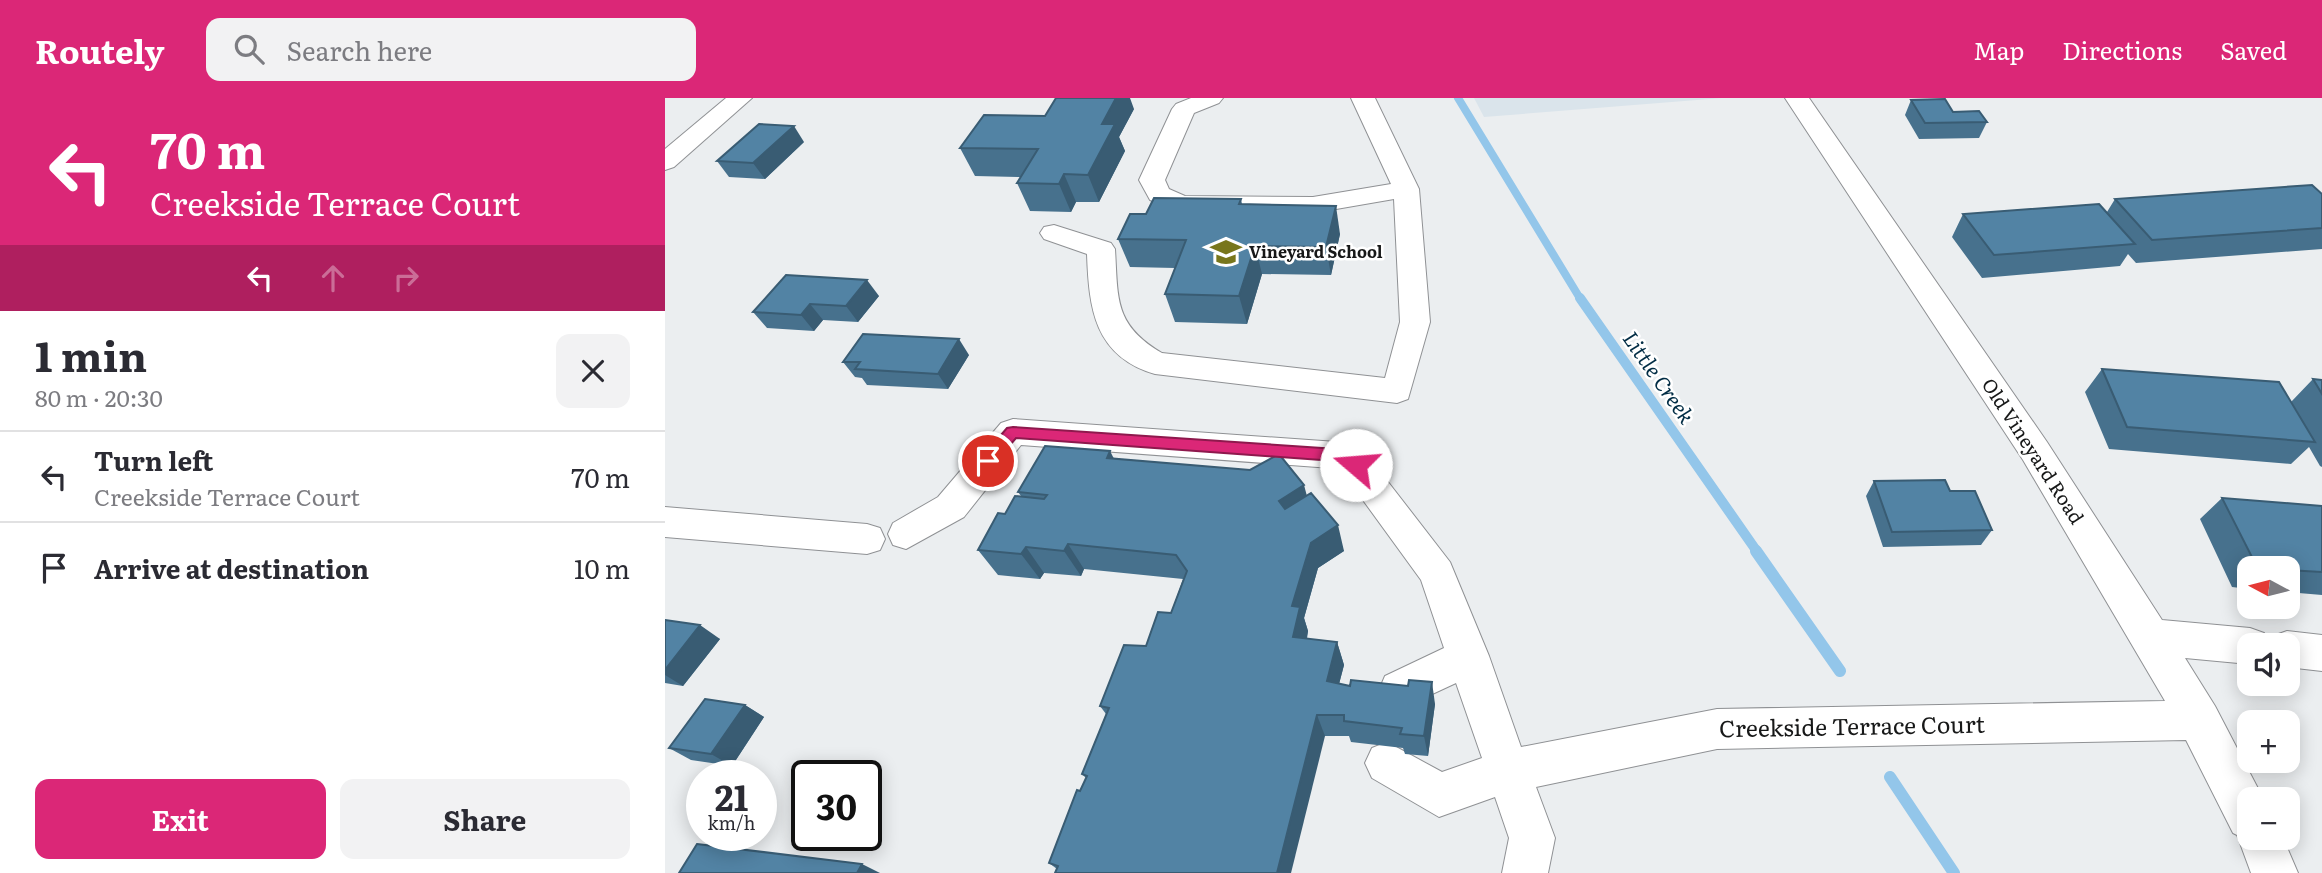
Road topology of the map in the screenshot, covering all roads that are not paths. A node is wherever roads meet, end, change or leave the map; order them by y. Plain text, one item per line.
1 (740, 98) edge
2 (1210, 98) edge
3 (1363, 98) edge
4 (1797, 98) edge
5 (665, 162) edge
6 (1406, 189) junction
7 (1054, 233) dead end
8 (665, 522) edge
9 (906, 534) dead end
10 (867, 539) dead end
11 (2153, 637) junction
12 (2237, 645) edge
13 (2300, 650) edge
14 (2322, 653) edge
15 (1469, 656) junction
16 (1400, 690) edge
17 (2200, 720) junction
18 (1387, 763) dead end
19 (1508, 771) junction
20 (2237, 793) edge
21 (2264, 850) edge
22 (1525, 873) edge
23 (2275, 873) edge

1 - 5 street
2 - 6 street
3 - 6 street
4 - 11 street, Old Vineyard Road
6 - 7 street
8 - 10 street
9 - 15 street
11 - 12 street
11 - 17 street, Old Vineyard Road
13 - 14 street
15 - 16 street
15 - 19 street
17 - 19 street, Creekside Terrace Court
17 - 20 street, Old Vineyard Road
18 - 19 street, Creekside Terrace Court
19 - 22 street
21 - 23 street

